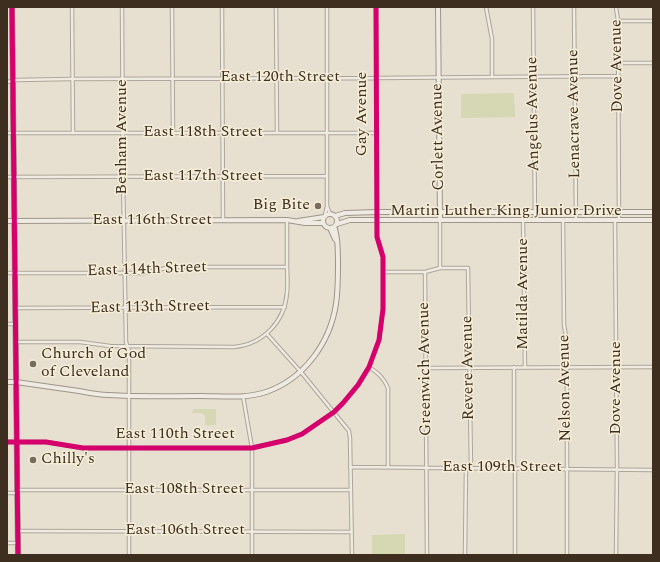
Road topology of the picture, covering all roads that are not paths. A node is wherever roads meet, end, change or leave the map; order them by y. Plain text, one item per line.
1 (12, 7) edge
2 (72, 7) edge
3 (122, 7) edge
4 (172, 7) edge
5 (222, 7) edge
6 (276, 7) edge
7 (327, 7) edge
8 (376, 7) edge
9 (438, 7) edge
10 (486, 7) edge
11 (533, 7) edge
12 (574, 7) edge
13 (616, 7) edge
14 (618, 21) junction
15 (653, 21) edge
16 (619, 63) junction
17 (653, 63) edge
18 (534, 76) junction
19 (575, 76) junction
20 (619, 76) junction
21 (438, 77) junction
22 (492, 77) junction
23 (123, 78) junction
24 (173, 78) junction
25 (223, 78) junction
26 (276, 78) junction
27 (327, 78) junction
28 (376, 78) junction
29 (72, 79) junction
30 (13, 80) junction
31 (7, 82) edge
32 (173, 132) junction
33 (7, 133) edge
34 (14, 133) junction
35 (73, 133) junction
36 (123, 133) junction
37 (223, 133) junction
38 (277, 133) junction
39 (327, 133) junction
40 (376, 134) junction
41 (327, 176) junction
42 (7, 177) edge
43 (14, 177) junction
44 (123, 177) junction
45 (223, 177) junction
46 (327, 206) junction
47 (377, 212) junction
48 (535, 212) junction
49 (576, 212) junction
50 (619, 212) junction
51 (653, 212) edge
52 (440, 213) junction
53 (330, 214) junction
54 (325, 216) junction
55 (335, 216) junction
56 (124, 220) junction
57 (287, 220) junction
58 (440, 220) junction
59 (523, 220) junction
60 (535, 220) junction
61 (563, 220) junction
62 (576, 220) junction
63 (617, 220) junction
64 (653, 220) edge
65 (7, 221) edge
66 (15, 221) junction
67 (223, 221) junction
68 (298, 221) junction
69 (377, 221) junction
70 (323, 223) junction
71 (334, 226) junction
72 (287, 267) junction
73 (440, 268) junction
74 (384, 272) junction
75 (425, 272) junction
76 (7, 273) edge
77 (15, 273) junction
78 (125, 273) junction
79 (285, 307) junction
80 (16, 308) junction
81 (126, 308) junction
82 (7, 324) edge
83 (16, 324) junction
84 (267, 334) junction
85 (16, 342) junction
86 (128, 346) junction
87 (369, 367) junction
88 (469, 367) junction
89 (514, 367) junction
90 (525, 367) junction
91 (617, 367) junction
92 (653, 367) edge
93 (426, 368) junction
94 (567, 368) junction
95 (301, 372) junction
96 (7, 382) edge
97 (16, 382) junction
98 (129, 396) junction
99 (243, 396) junction
100 (334, 412) junction
101 (7, 442) edge
102 (17, 442) junction
103 (129, 448) junction
104 (252, 448) junction
105 (350, 467) junction
106 (388, 467) junction
107 (427, 467) junction
108 (466, 468) junction
109 (471, 468) junction
110 (515, 468) junction
111 (567, 468) junction
112 (617, 469) junction
113 (653, 470) edge
114 (129, 490) junction
115 (252, 490) junction
116 (351, 490) junction
117 (17, 491) junction
118 (7, 493) edge
119 (18, 531) junction
120 (252, 531) junction
121 (129, 532) junction
122 (351, 532) junction
123 (7, 543) edge
124 (18, 543) junction
125 (18, 555) edge
126 (129, 555) edge
127 (252, 555) edge
128 (352, 555) edge
129 (427, 555) edge
130 (465, 555) edge
131 (515, 555) edge
132 (567, 555) edge
133 (616, 555) edge

1 - 30 main road
2 - 29 street
3 - 23 street, Benham Avenue
4 - 24 street
5 - 25 street
6 - 26 street
7 - 27 street
8 - 28 street, Gay Avenue
9 - 21 main road, Corlett Avenue
10 - 22 street
11 - 18 street, Angelus Avenue
12 - 19 street, Lenacrave Avenue
13 - 14 street, Dove Avenue
14 - 15 street
14 - 16 street, Dove Avenue
16 - 17 street
16 - 20 street, Dove Avenue
18 - 19 street, East 120th Street
18 - 22 street, East 120th Street
18 - 48 street, Angelus Avenue
19 - 20 street, East 120th Street
19 - 49 street, Lenacrave Avenue
20 - 50 street, Dove Avenue
21 - 22 street, East 120th Street
21 - 28 street, East 120th Street
21 - 52 main road, Corlett Avenue
23 - 24 street, East 120th Street
23 - 29 street, East 120th Street
23 - 36 street, Benham Avenue
24 - 25 street, East 120th Street
24 - 32 street
25 - 26 street, East 120th Street
25 - 37 street
26 - 27 street, East 120th Street
26 - 38 street
27 - 28 street, East 120th Street
27 - 39 street
28 - 40 street, Gay Avenue
29 - 30 street, East 120th Street
29 - 35 street
30 - 31 street, East 120th Street
30 - 34 main road
32 - 36 street, East 118th Street
32 - 37 street, East 118th Street
33 - 34 street, East 118th Street
34 - 35 street, East 118th Street
34 - 43 main road
35 - 36 street, East 118th Street
36 - 44 street, Benham Avenue
37 - 38 street, East 118th Street
37 - 45 street
38 - 39 street, East 118th Street
39 - 40 street, East 118th Street
39 - 41 street
40 - 47 street, Gay Avenue
41 - 45 street, East 117th Street
41 - 46 street
42 - 43 street, East 117th Street
43 - 44 street, East 117th Street
43 - 66 main road
44 - 45 street, East 117th Street
44 - 56 street, Benham Avenue
45 - 67 street
46 - 53 street
46 - 54 street
47 - 52 main road, Martin Luther King Junior Drive
47 - 55 main road, Martin Luther King Junior Drive
47 - 69 street, Gay Avenue
48 - 49 main road, Martin Luther King Junior Drive
48 - 52 main road, Martin Luther King Junior Drive
48 - 60 street, Angelus Avenue
49 - 50 main road, Martin Luther King Junior Drive
49 - 62 street, Lenacrave Avenue
50 - 51 main road, Martin Luther King Junior Drive
50 - 63 street, Dove Avenue
52 - 58 main road, Corlett Avenue
53 - 54 main road
53 - 55 main road
54 - 68 main road, East 116th Street
54 - 70 main road
55 - 71 main road
56 - 66 main road, East 116th Street
56 - 67 main road, East 116th Street
56 - 78 street, Benham Avenue
57 - 67 main road, East 116th Street
57 - 68 main road, East 116th Street
57 - 72 street
58 - 59 main road, Martin Luther King Junior Drive
58 - 69 main road, Martin Luther King Junior Drive
58 - 73 street, Corlett Avenue
59 - 60 main road, Martin Luther King Junior Drive
59 - 90 street, Matilda Avenue
60 - 61 main road, Martin Luther King Junior Drive
61 - 62 main road, Martin Luther King Junior Drive
61 - 94 street, Nelson Avenue
62 - 63 main road, Martin Luther King Junior Drive
63 - 64 main road, Martin Luther King Junior Drive
63 - 91 street, Dove Avenue
65 - 66 main road, East 116th Street
66 - 77 main road
68 - 70 main road, East 116th Street
69 - 71 main road, Martin Luther King Junior Drive
69 - 74 street, Gay Avenue
70 - 71 main road
71 - 95 main road
72 - 78 street, East 114th Street
72 - 79 street
73 - 75 street
73 - 88 street, Revere Avenue
74 - 75 street
74 - 87 street, Gay Avenue
75 - 93 street, Greenwich Avenue
76 - 77 street, East 114th Street
77 - 78 street, East 114th Street
77 - 80 main road
78 - 81 street, Benham Avenue
79 - 81 street, East 113th Street
79 - 84 street
80 - 81 street, East 113th Street
80 - 83 main road
81 - 86 street, Benham Avenue
82 - 83 street
83 - 85 main road
84 - 86 street
84 - 95 street
85 - 86 street
85 - 97 main road
86 - 98 street, Benham Avenue
87 - 100 street, East 110th Street
87 - 106 street
88 - 89 street
88 - 93 street
88 - 109 street, Revere Avenue
89 - 90 street
89 - 110 street
90 - 94 street
91 - 92 street
91 - 94 street
91 - 112 street, Dove Avenue
93 - 107 street, Greenwich Avenue
94 - 111 street, Nelson Avenue
95 - 99 main road
95 - 100 street
96 - 97 main road
97 - 98 main road
97 - 102 main road
98 - 99 main road
98 - 103 street, Benham Avenue
99 - 104 street
100 - 104 street, East 110th Street
100 - 105 street
101 - 102 street, East 110th Street
102 - 103 street, East 110th Street
102 - 117 main road
103 - 104 street, East 110th Street
103 - 114 street, Benham Avenue
104 - 115 street
105 - 106 street, East 109th Street
105 - 116 street
106 - 107 street, East 109th Street
107 - 108 street, East 109th Street
107 - 129 street, Greenwich Avenue
108 - 109 street, East 109th Street
108 - 130 street
109 - 110 street, East 109th Street
110 - 111 street, East 109th Street
110 - 131 street
111 - 112 street, East 109th Street
111 - 132 street, Nelson Avenue
112 - 113 street, East 109th Street
112 - 133 street, Dove Avenue
114 - 115 street, East 108th Street
114 - 117 street, East 108th Street
114 - 121 street, Benham Avenue
115 - 116 street, East 108th Street
115 - 120 street
116 - 122 street
117 - 118 street, East 108th Street
117 - 119 main road
119 - 121 street, East 106th Street
119 - 124 main road
120 - 121 street, East 106th Street
120 - 122 street, East 106th Street
120 - 127 street
121 - 126 street, Benham Avenue
122 - 128 street
123 - 124 street
124 - 125 main road

